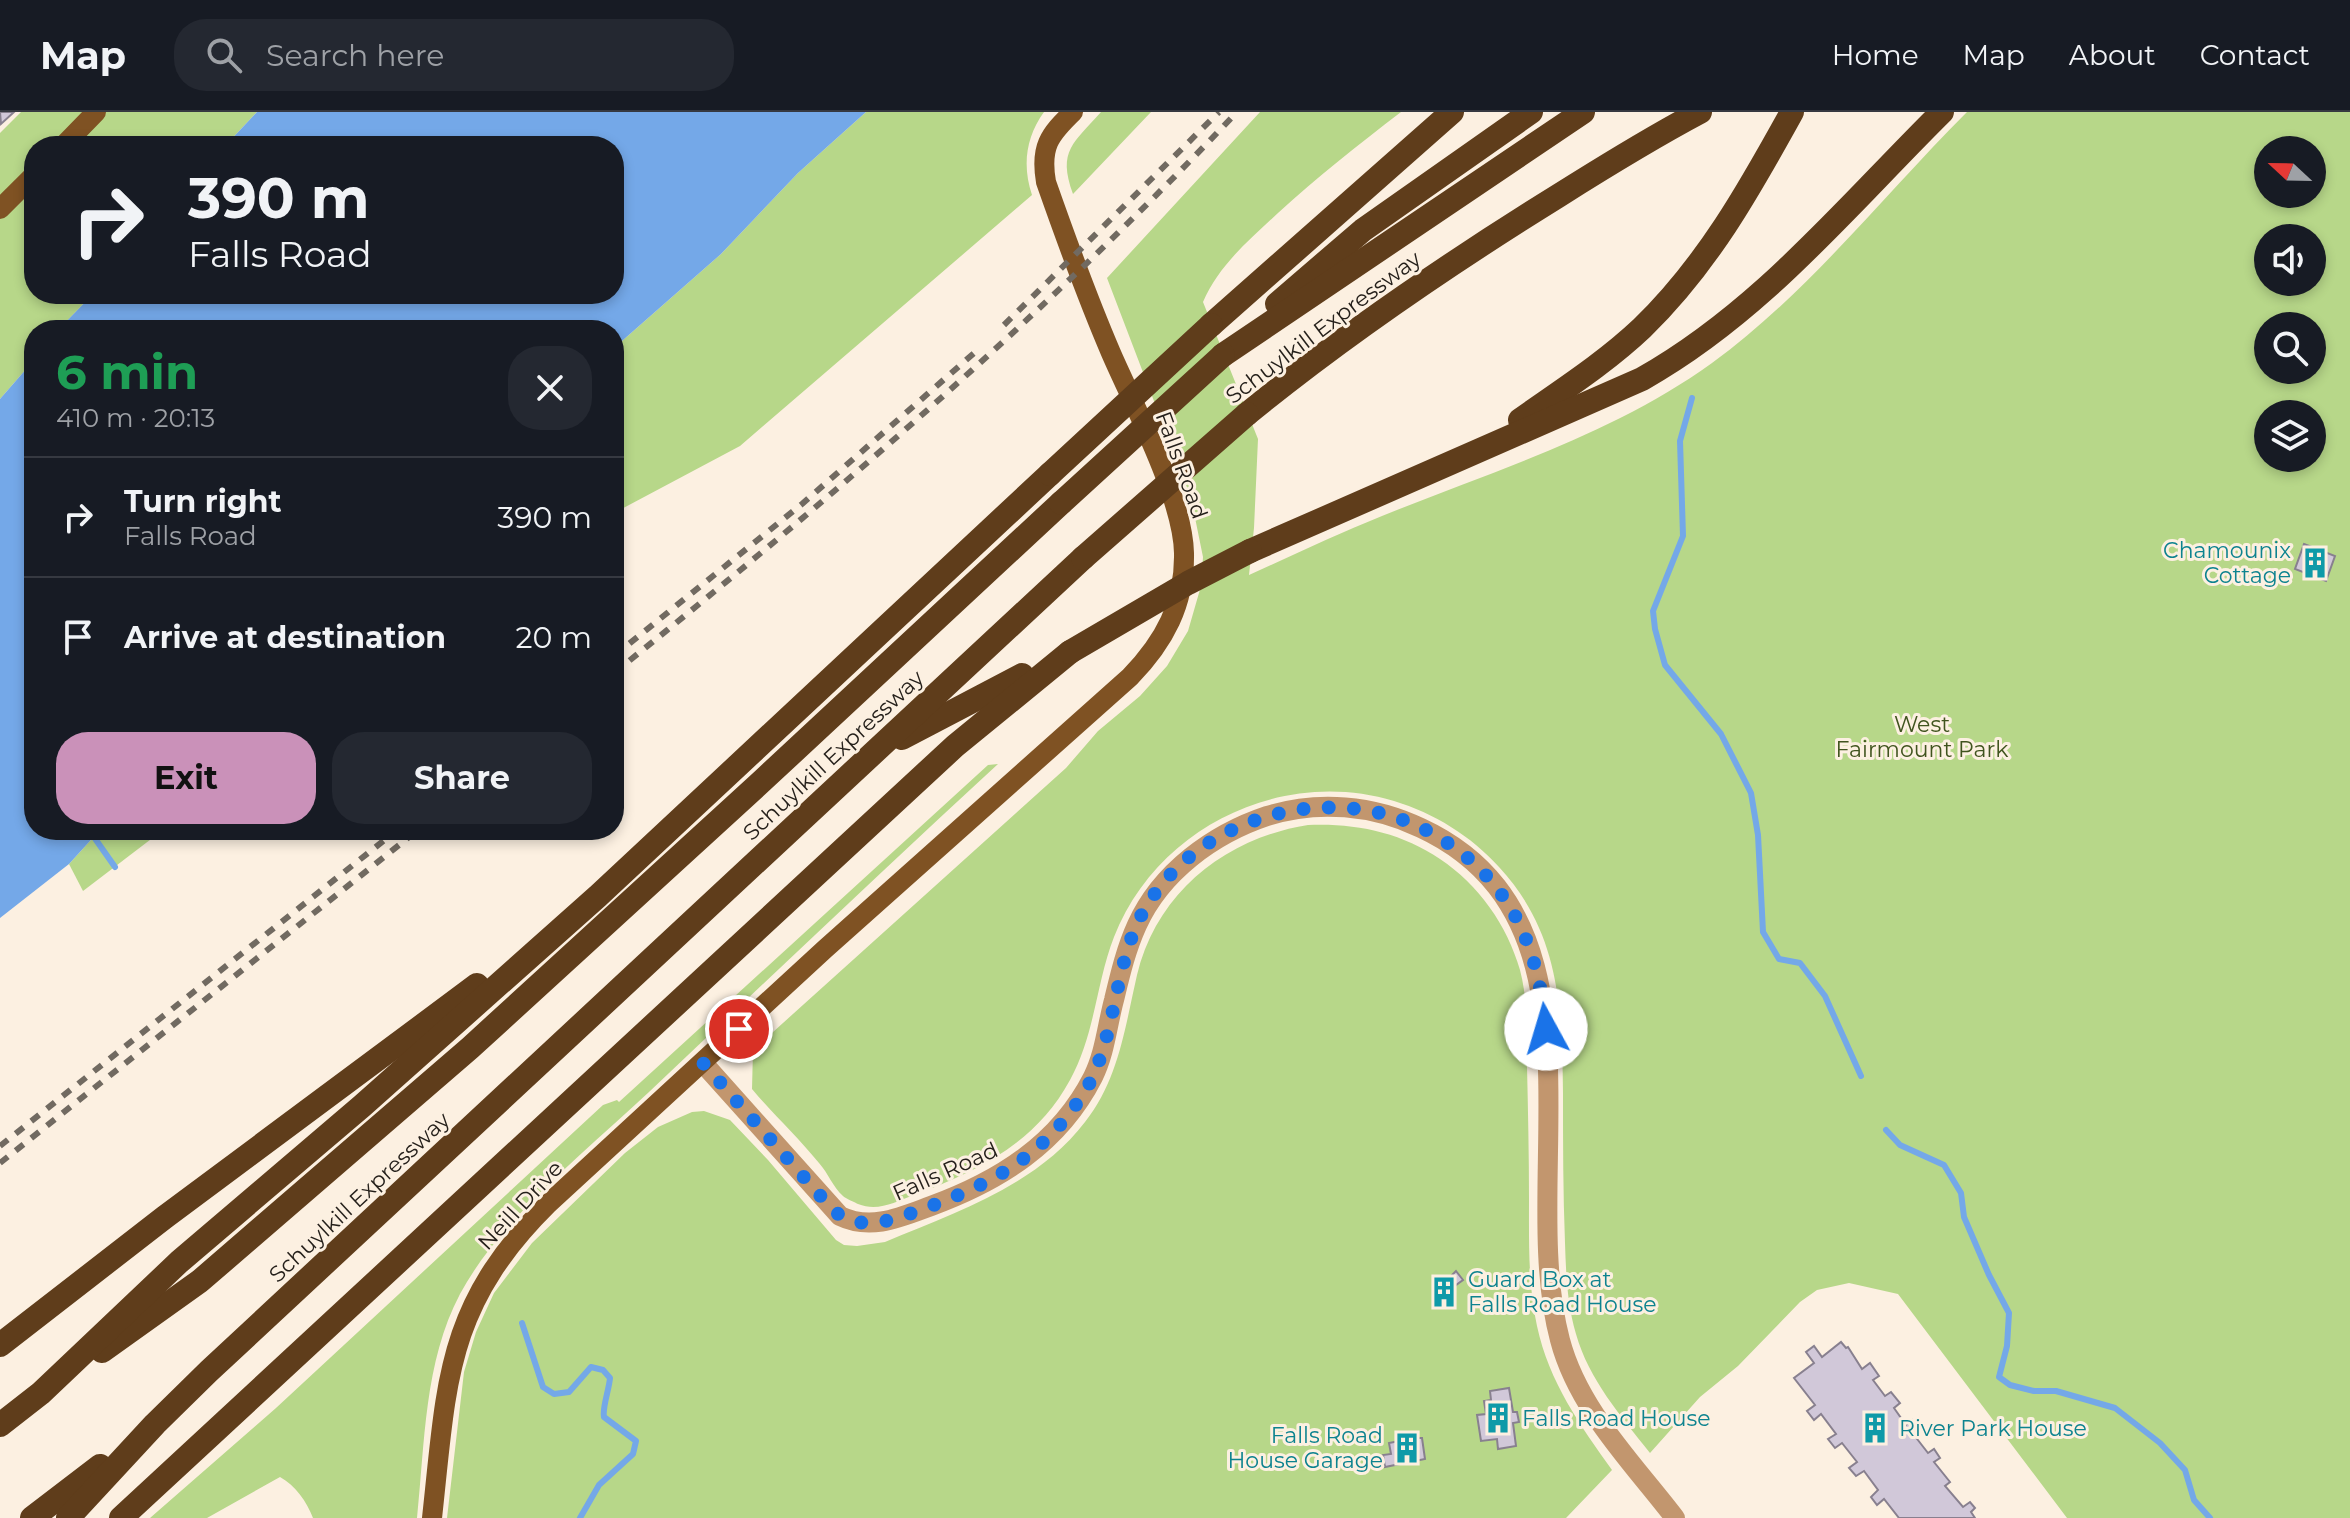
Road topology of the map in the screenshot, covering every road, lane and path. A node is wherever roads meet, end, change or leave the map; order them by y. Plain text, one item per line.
1 (96, 112) edge
2 (1452, 112) edge
3 (1531, 112) edge
4 (1583, 112) edge
5 (1700, 112) edge
6 (1792, 112) edge
7 (1942, 112) edge
8 (1067, 116) edge
9 (73, 136) edge
10 (24, 185) edge
11 (0, 209) edge
12 (1223, 355) junction
13 (1480, 449) junction
14 (1070, 652) junction
15 (872, 755) junction
16 (598, 896) junction
17 (703, 1063) junction
18 (0, 1345) edge
19 (41, 1393) junction
20 (155, 1424) junction
21 (0, 1425) edge
22 (32, 1518) edge
23 (68, 1518) edge
24 (121, 1518) edge
25 (432, 1518) edge
26 (1675, 1518) edge

1 - 9 main road
2 - 16 highway, bridge
3 - 12 highway
4 - 12 highway
5 - 15 highway, Schuylkill Expressway, bridge
6 - 13 highway
7 - 13 highway
8 - 17 main road, Falls Road
10 - 11 main road
12 - 19 highway, bridge
13 - 14 highway, bridge
14 - 15 highway
14 - 24 highway
15 - 20 highway, Schuylkill Expressway
16 - 18 highway
16 - 19 highway
17 - 25 main road, Neill Drive
17 - 26 street, Falls Road
19 - 21 highway
20 - 22 highway
20 - 23 highway, Schuylkill Expressway

